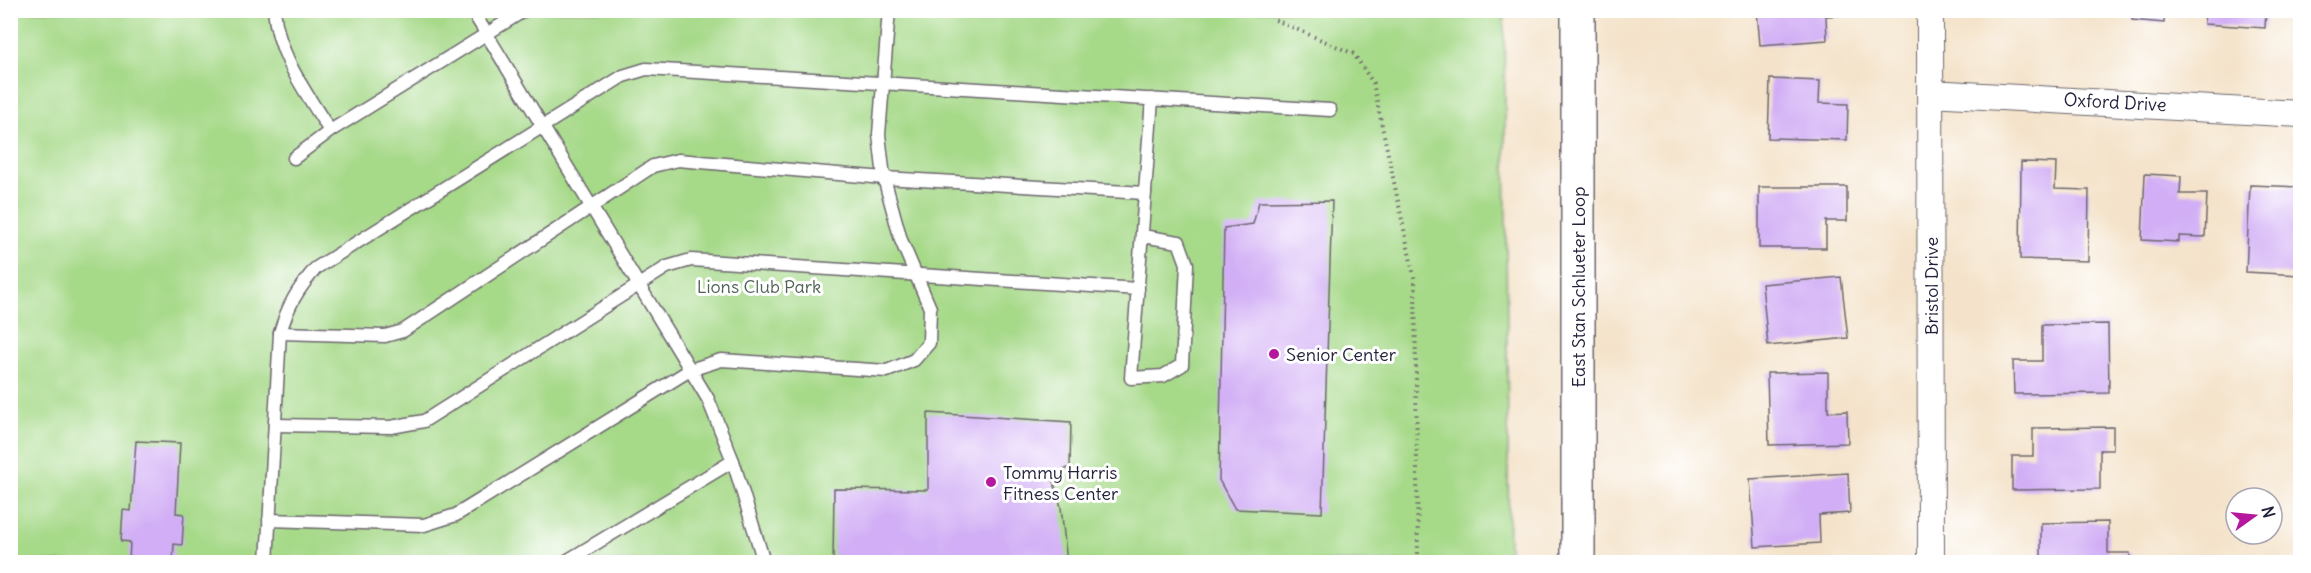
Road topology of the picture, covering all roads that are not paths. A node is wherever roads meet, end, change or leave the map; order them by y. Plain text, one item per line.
1 (274, 10) edge
2 (472, 10) edge
3 (525, 10) edge
4 (889, 10) edge
5 (1578, 10) edge
6 (1930, 10) edge
7 (485, 35) junction
8 (883, 84) junction
9 (1930, 93) junction
10 (1152, 99) junction
11 (1330, 110) dead end
12 (2301, 114) edge
13 (543, 128) junction
14 (330, 131) junction
15 (294, 158) dead end
16 (884, 178) junction
17 (1145, 193) junction
18 (590, 206) junction
19 (1142, 236) junction
20 (916, 274) junction
21 (639, 285) junction
22 (1138, 289) junction
23 (280, 333) junction
24 (690, 370) junction
25 (275, 425) junction
26 (733, 461) junction
27 (269, 520) junction
28 (267, 562) edge
29 (565, 562) edge
30 (764, 562) edge
31 (1578, 562) edge
32 (1931, 562) edge

1 - 14 lane
2 - 7 lane
3 - 7 lane
4 - 8 lane
5 - 31 main road, East Stan Schlueter Loop
6 - 9 street, Bristol Drive
7 - 13 lane
7 - 14 lane
8 - 10 lane
8 - 13 lane
8 - 16 lane
9 - 12 street, Oxford Drive
9 - 32 street, Bristol Drive
10 - 11 lane
10 - 17 lane
13 - 18 lane
13 - 23 lane
14 - 15 lane
16 - 17 lane
16 - 18 lane
16 - 20 lane
17 - 19 lane
18 - 21 lane
18 - 23 lane
19 - 22 lane
19 - 22 lane
20 - 21 lane
20 - 22 lane
20 - 24 lane
21 - 24 lane
21 - 25 lane
23 - 25 lane
24 - 26 lane
24 - 27 lane
25 - 27 lane
26 - 29 lane
26 - 30 lane
27 - 28 lane

